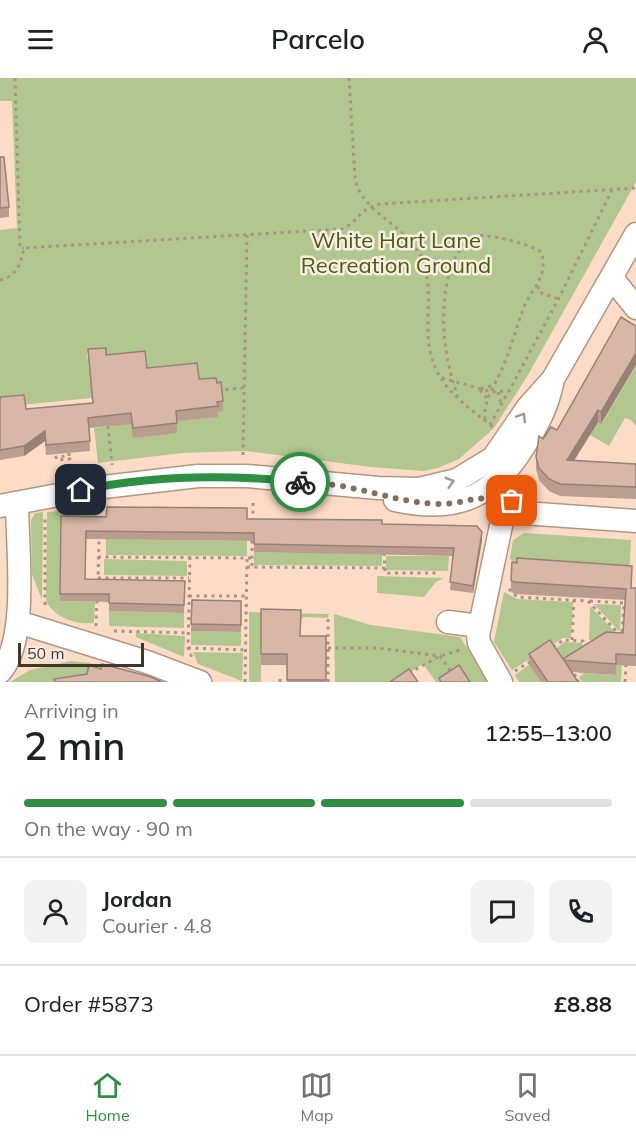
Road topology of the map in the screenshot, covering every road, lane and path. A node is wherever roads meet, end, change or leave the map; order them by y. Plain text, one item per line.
1 (15, 78) edge
2 (349, 78) edge
3 (636, 188) edge
4 (612, 190) junction
5 (371, 206) junction
6 (247, 234) junction
7 (636, 234) edge
8 (24, 248) junction
9 (420, 255) junction
10 (453, 262) junction
11 (444, 263) junction
12 (449, 272) junction
13 (612, 278) junction
14 (0, 280) edge
15 (538, 284) junction
16 (539, 292) junction
17 (532, 294) junction
18 (559, 298) junction
19 (553, 299) junction
20 (555, 305) junction
21 (636, 308) edge
22 (451, 375) junction
23 (438, 376) junction
24 (443, 379) junction
25 (453, 382) junction
26 (495, 384) junction
27 (463, 385) junction
28 (244, 388) junction
29 (479, 389) junction
30 (217, 391) edge
31 (509, 391) junction
32 (492, 392) junction
33 (498, 393) junction
34 (459, 398) junction
35 (501, 404) junction
36 (486, 406) junction
37 (485, 421) junction
38 (489, 425) junction
39 (108, 426) edge
40 (494, 428) dead end
41 (69, 453) edge
42 (243, 455) dead end
43 (503, 460) junction
44 (112, 465) dead end
45 (71, 471) dead end
46 (350, 487) junction
47 (496, 497) junction
48 (253, 502) dead end
49 (99, 503) dead end
50 (8, 505) edge
51 (45, 512) dead end
52 (636, 521) edge
53 (99, 525) edge
54 (99, 536) edge
55 (384, 545) edge
56 (98, 557) junction
57 (190, 558) junction
58 (247, 558) junction
59 (252, 558) junction
60 (247, 567) junction
61 (252, 567) junction
62 (384, 568) junction
63 (440, 573) dead end
64 (98, 578) junction
65 (189, 578) junction
66 (510, 582) edge
67 (189, 596) junction
68 (246, 596) junction
69 (574, 600) junction
70 (588, 601) junction
71 (45, 605) dead end
72 (328, 614) dead end
73 (18, 622) junction
74 (448, 622) dead end
75 (96, 626) dead end
76 (110, 631) dead end
77 (188, 633) junction
78 (479, 635) junction
79 (572, 640) junction
80 (188, 648) junction
81 (328, 648) junction
82 (246, 650) junction
83 (546, 652) edge
84 (583, 654) edge
85 (440, 656) junction
86 (627, 656) edge
87 (537, 658) edge
88 (615, 661) edge
89 (626, 661) junction
90 (582, 670) edge
91 (0, 672) edge
92 (197, 674) edge
93 (280, 675) dead end
94 (404, 676) edge
95 (454, 676) edge
96 (501, 681) edge
97 (245, 682) edge
98 (279, 682) edge
99 (328, 682) edge
100 (579, 682) edge
101 (625, 682) edge

1 - 8 path
2 - 5 path
3 - 4 path
4 - 5 path
4 - 18 path
5 - 6 path
5 - 9 path
6 - 8 path
6 - 28 path
7 - 13 street
8 - 14 path
9 - 11 path
9 - 23 path
10 - 11 path
10 - 12 path
10 - 15 path
11 - 12 path
12 - 22 path
13 - 21 street
13 - 43 street
15 - 16 path
15 - 17 path
16 - 17 path
16 - 19 path
17 - 26 path
18 - 19 path
18 - 20 path
19 - 20 path
20 - 31 path
22 - 24 path
22 - 25 path
22 - 27 path
23 - 24 path
23 - 34 path
24 - 25 path
25 - 27 path
25 - 34 path
26 - 29 path
26 - 32 path
26 - 33 path
27 - 29 path
28 - 30 path
28 - 42 path
29 - 32 path
29 - 36 path
31 - 33 path
31 - 35 path
32 - 33 path
32 - 36 path
33 - 35 path
34 - 37 path
35 - 38 path
36 - 37 path
37 - 38 path
38 - 40 path
39 - 44 path
41 - 45 path
46 -> 43 street
43 - 47 street
46 - 47 street
46 - 50 street
47 - 52 street
47 - 78 street
48 - 59 path
49 - 53 path
50 - 73 street
51 - 71 path
54 - 56 path
55 - 62 path
56 - 57 path
56 - 64 path
57 - 58 path
57 - 65 path
58 - 59 path
58 - 60 path
59 - 61 path
60 - 61 path
60 - 68 path
61 - 62 path
62 - 63 path
64 - 65 path
64 - 75 path
65 - 67 path
66 - 69 path
67 - 68 path
67 - 77 path
68 - 82 path
69 - 70 path
69 - 79 path
70 - 70 path
72 - 81 path
73 - 91 street
73 - 92 street
74 - 78 street
76 - 77 path
77 - 80 path
78 - 85 path
78 - 96 street
79 - 83 path
79 - 84 path
80 - 82 path
80 - 92 path
81 - 85 path
81 - 99 path
82 - 97 path
85 - 94 path
85 - 95 path
86 - 89 path
87 - 96 path
88 - 89 path
89 - 101 path
90 - 100 path
93 - 98 path

